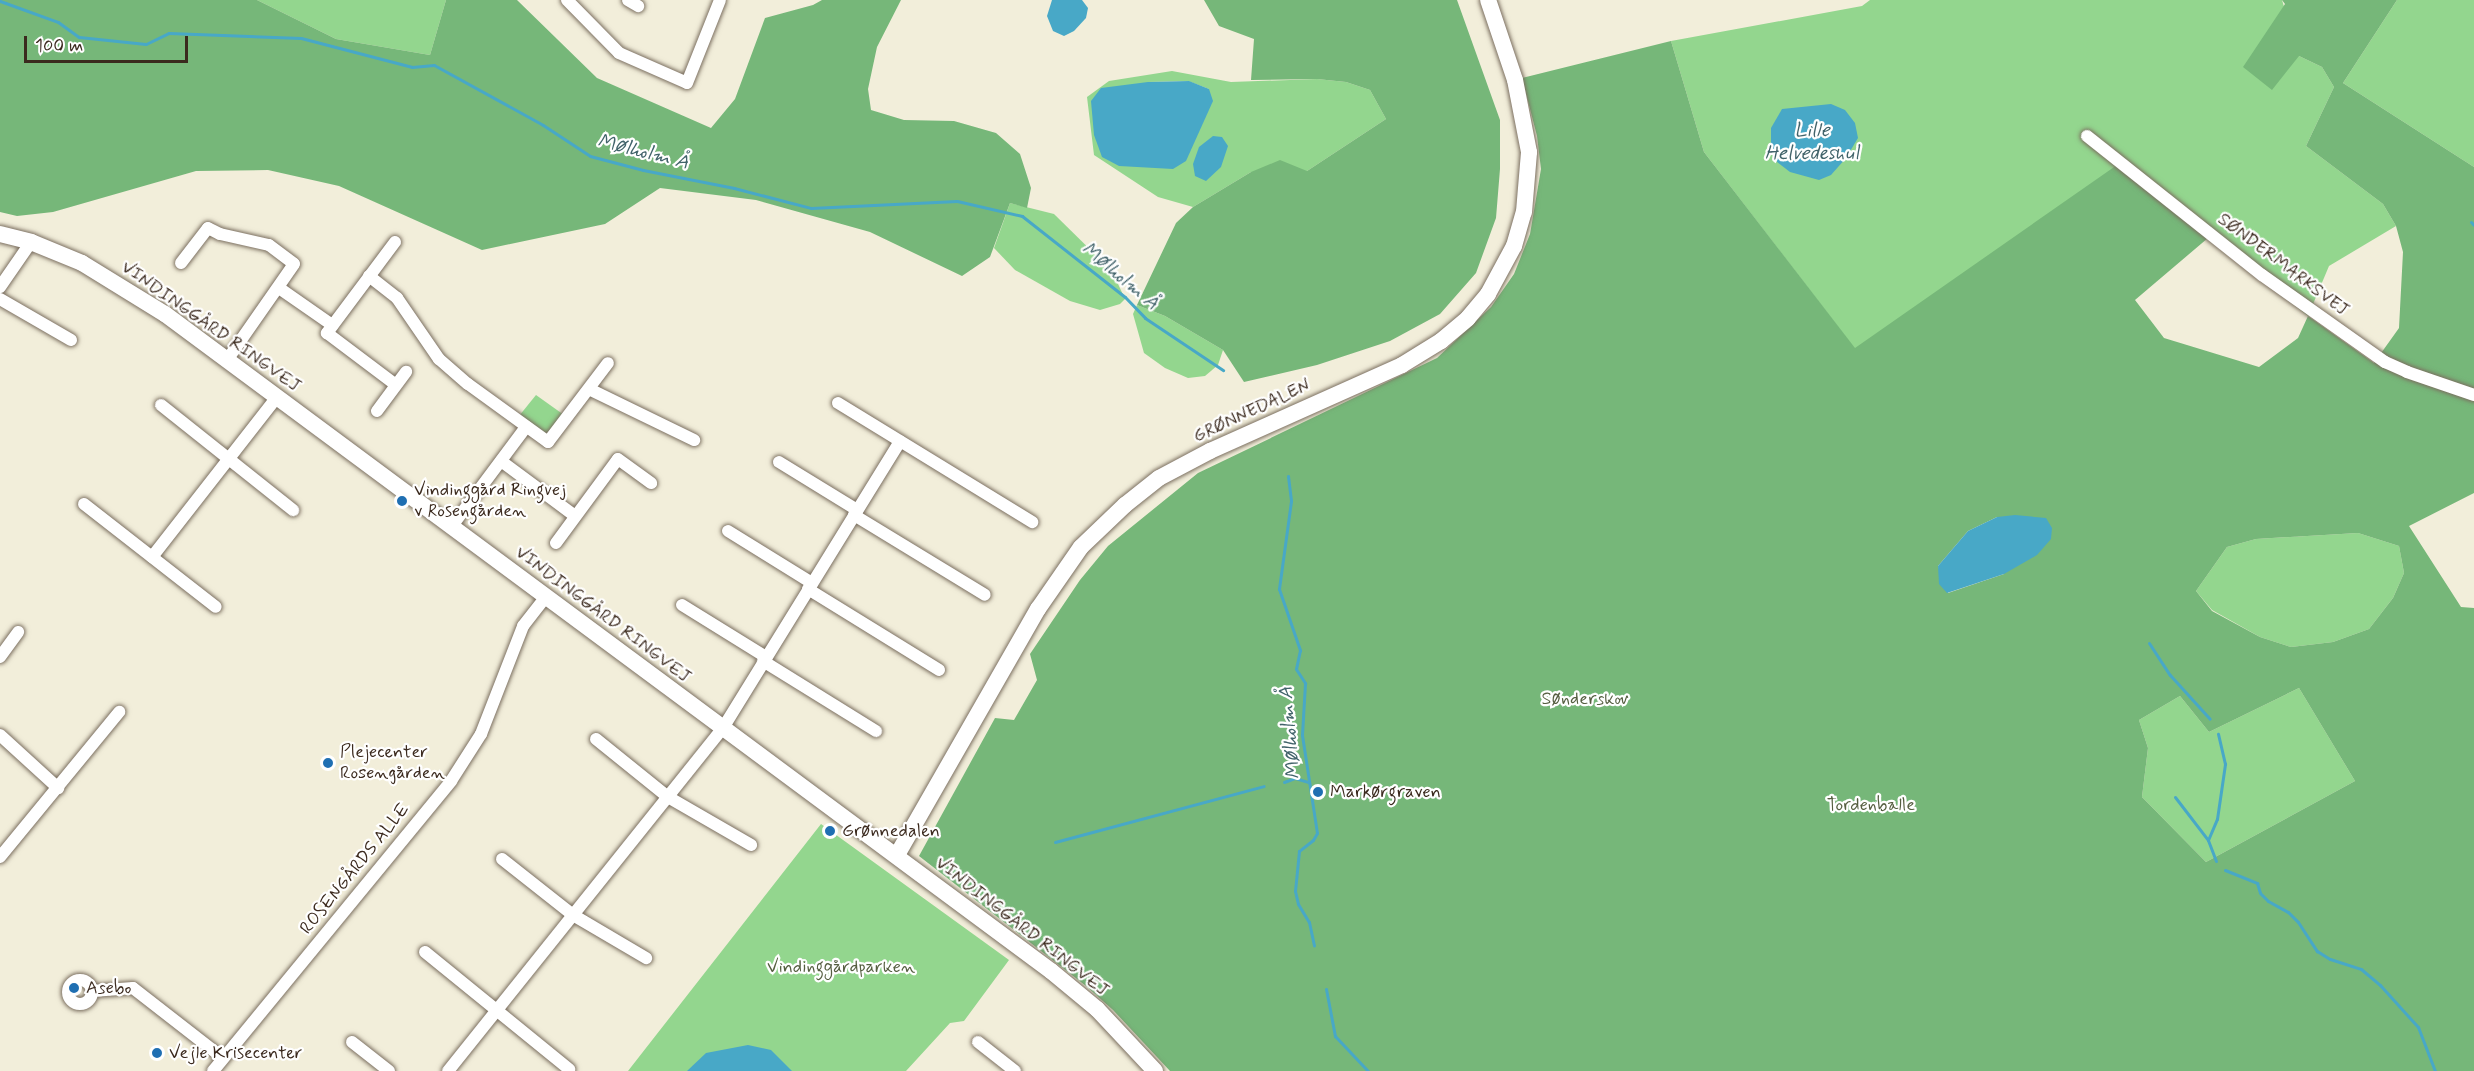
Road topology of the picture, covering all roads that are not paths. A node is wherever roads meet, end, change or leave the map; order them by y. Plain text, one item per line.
1 (567, 0) edge
2 (720, 0) edge
3 (1488, 0) edge
4 (2087, 136) dead end
5 (0, 234) edge
6 (31, 242) junction
7 (395, 242) dead end
8 (181, 263) dead end
9 (369, 276) junction
10 (0, 286) edge
11 (279, 288) junction
12 (0, 299) edge
13 (332, 326) junction
14 (71, 340) dead end
15 (227, 360) junction
16 (608, 363) dead end
17 (406, 372) dead end
18 (396, 385) junction
19 (589, 390) junction
20 (2474, 395) edge
21 (277, 397) junction
22 (838, 403) dead end
23 (161, 405) dead end
24 (377, 411) dead end
25 (526, 427) junction
26 (694, 440) dead end
27 (900, 441) junction
28 (229, 460) junction
29 (501, 461) junction
30 (779, 462) dead end
31 (651, 483) dead end
32 (84, 504) dead end
33 (292, 510) dead end
34 (855, 512) junction
35 (575, 516) junction
36 (1032, 522) dead end
37 (452, 526) junction
38 (728, 531) dead end
39 (556, 543) dead end
40 (152, 556) junction
41 (810, 586) junction
42 (985, 595) dead end
43 (546, 597) junction
44 (682, 605) dead end
45 (216, 607) dead end
46 (18, 632) dead end
47 (0, 657) edge
48 (765, 659) junction
49 (939, 670) dead end
50 (119, 712) dead end
51 (723, 728) junction
52 (876, 731) dead end
53 (0, 735) edge
54 (596, 739) dead end
55 (58, 788) junction
56 (668, 797) junction
57 (751, 845) dead end
58 (897, 855) junction
59 (0, 857) edge
60 (502, 859) dead end
61 (573, 915) junction
62 (425, 952) dead end
63 (646, 958) dead end
64 (92, 991) dead end
65 (497, 1010) junction
66 (352, 1042) dead end
67 (978, 1042) dead end
68 (224, 1058) junction
69 (569, 1069) dead end
70 (213, 1071) edge
71 (389, 1071) edge
72 (448, 1071) edge
73 (1015, 1071) edge
74 (1155, 1071) edge

1 - 2 street
3 - 58 street, GRØNNEDALEN
4 - 20 street, SØNDERMARKSVEJ
5 - 6 street, VINDINGGÅRD RINGVEJ
6 - 10 street
6 - 15 street, VINDINGGÅRD RINGVEJ
7 - 9 street
8 - 11 street
9 - 13 street
9 - 25 street
11 - 13 street
11 - 15 street
12 - 14 street
13 - 18 street
15 - 21 street, VINDINGGÅRD RINGVEJ
16 - 19 street
17 - 18 street
18 - 24 street
19 - 25 street
19 - 26 street
21 - 28 street
21 - 37 street, VINDINGGÅRD RINGVEJ
22 - 27 street
23 - 28 street
25 - 29 street
27 - 34 street
27 - 36 street
28 - 33 street
28 - 40 street
29 - 35 street
29 - 37 street
30 - 34 street
31 - 35 street
32 - 40 street
34 - 41 street
34 - 42 street
35 - 39 street
37 - 43 street, VINDINGGÅRD RINGVEJ
38 - 41 street
40 - 45 street
41 - 48 street
41 - 49 street
43 - 51 street, VINDINGGÅRD RINGVEJ
43 - 68 street, ROSENGÅRDS ALLE
44 - 48 street
46 - 47 street
48 - 51 street
48 - 52 street
50 - 55 street
51 - 56 street
51 - 58 street, VINDINGGÅRD RINGVEJ
53 - 55 street
54 - 56 street
55 - 59 street
56 - 57 street
56 - 61 street
58 - 74 street, VINDINGGÅRD RINGVEJ
60 - 61 street
61 - 63 street
61 - 65 street
62 - 65 street
64 - 68 street
65 - 69 street
65 - 72 street
66 - 71 street
67 - 73 street
68 - 70 street, ROSENGÅRDS ALLE

